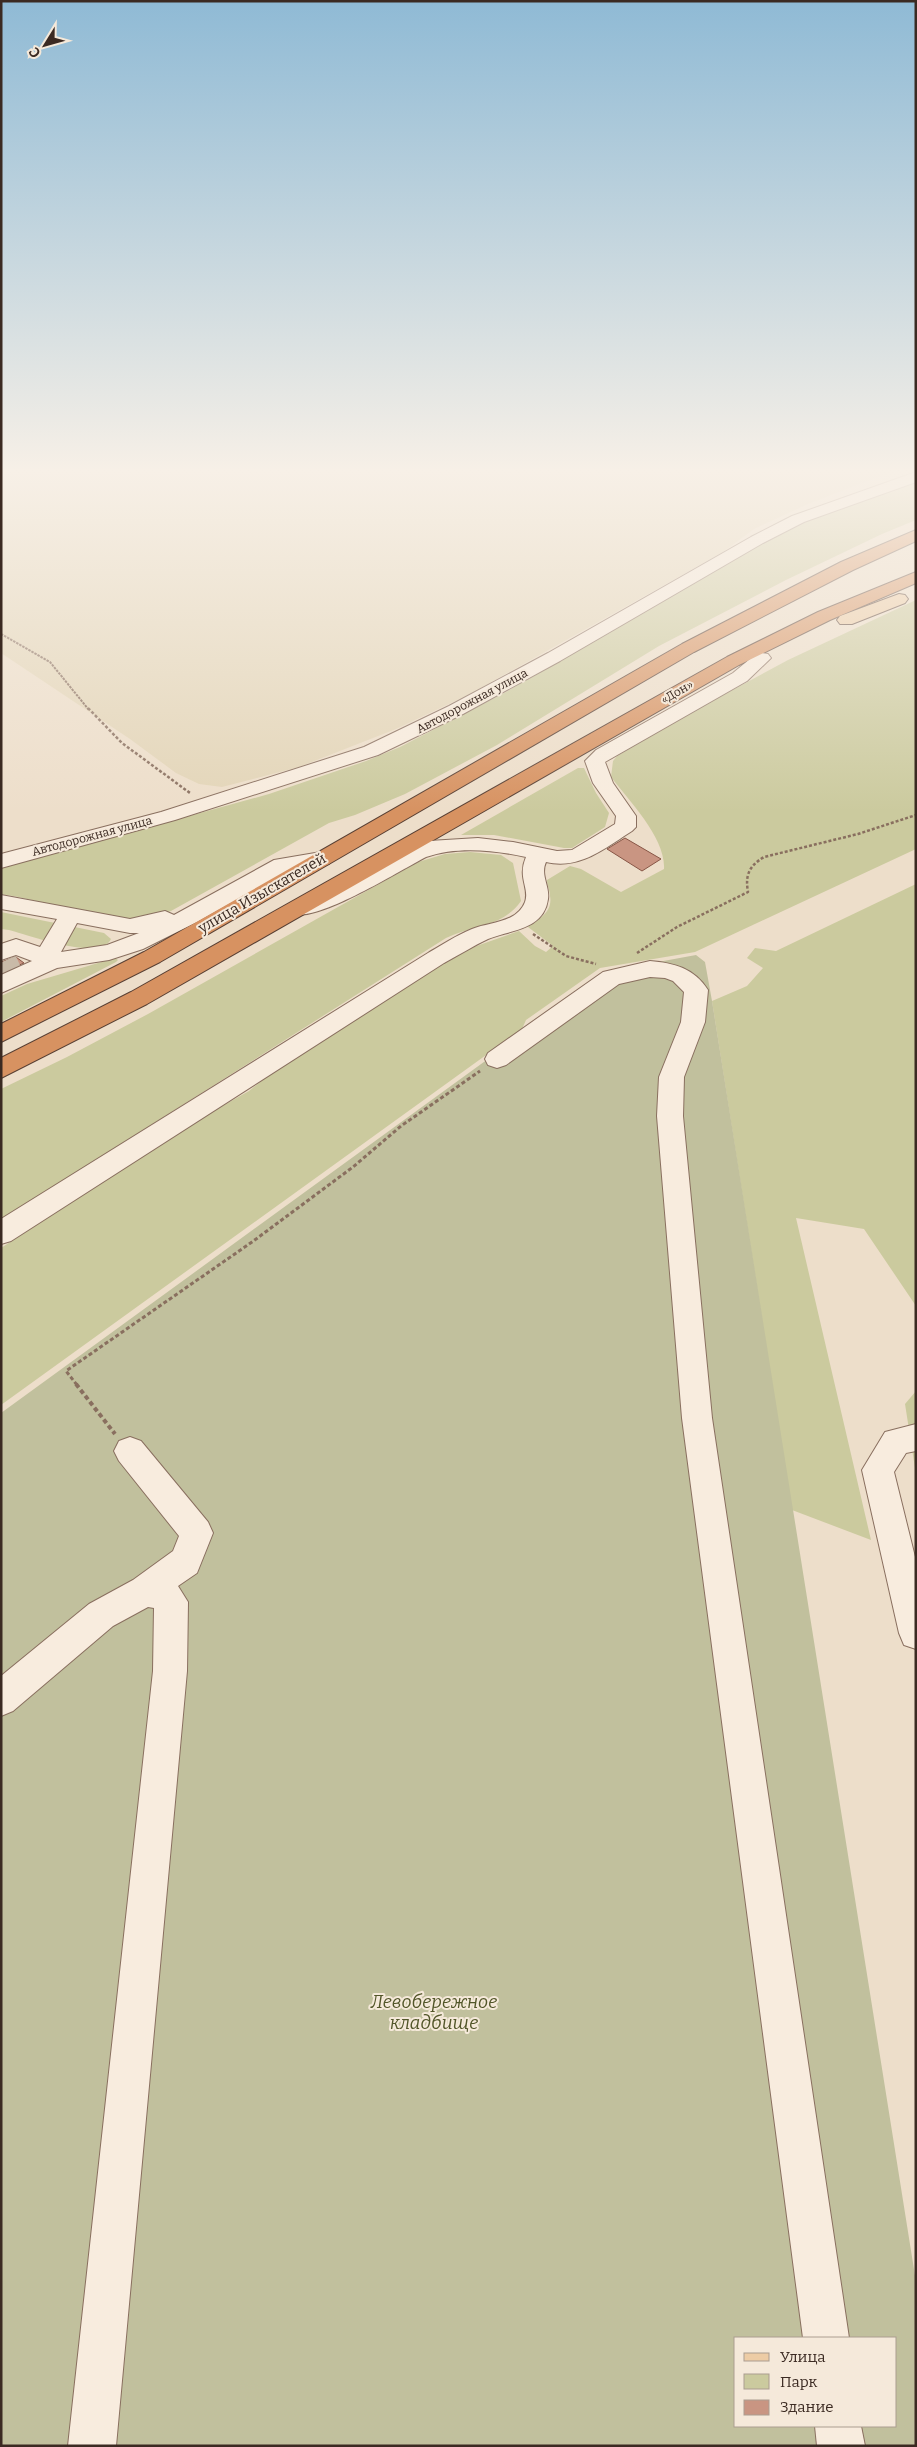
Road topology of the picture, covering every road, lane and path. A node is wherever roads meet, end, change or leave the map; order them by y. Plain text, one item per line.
1 (680, 584) edge
2 (812, 584) edge
3 (875, 584) edge
4 (825, 596) dead end
5 (908, 596) edge
6 (846, 620) joint
7 (1, 634) edge
8 (762, 658) junction
9 (519, 746) junction
10 (201, 804) junction
11 (916, 815) edge
12 (448, 824) junction
13 (538, 855) junction
14 (321, 859) junction
15 (3, 861) edge
16 (282, 865) junction
17 (1, 902) edge
18 (288, 914) junction
19 (70, 916) junction
20 (518, 924) junction
21 (634, 955) dead end
22 (30, 957) edge
23 (604, 966) dead end
24 (1, 985) edge
25 (1, 1034) edge
26 (497, 1059) joint
27 (1, 1069) edge
28 (1, 1233) edge
29 (916, 1437) edge
30 (130, 1451) joint
31 (145, 1591) junction
32 (916, 1633) edge
33 (1, 1699) edge
34 (826, 2337) edge
35 (838, 2427) edge
36 (92, 2446) edge
37 (841, 2446) edge

1 - 10 lane, Автодорожная улица
2 - 9 highway
3 - 12 highway
4 - 9 highway
5 - 6 main road
6 - 8 highway
7 - 10 path
8 - 12 highway
8 - 13 lane
9 - 14 highway, улица Изыскателей
10 - 15 lane, Автодорожная улица
11 - 21 path
12 - 18 highway, улица Изыскателей
13 - 18 lane
13 - 20 lane
14 - 16 lane
14 - 25 highway, улица Изыскателей
16 - 19 lane
16 - 22 lane
17 - 19 lane
18 - 27 highway, улица Изыскателей
19 - 22 lane
20 - 23 path
20 - 28 lane
22 - 24 lane
26 - 30 path
26 - 34 lane
29 - 32 lane
30 - 31 lane
31 - 33 lane
31 - 36 lane
35 - 37 lane

